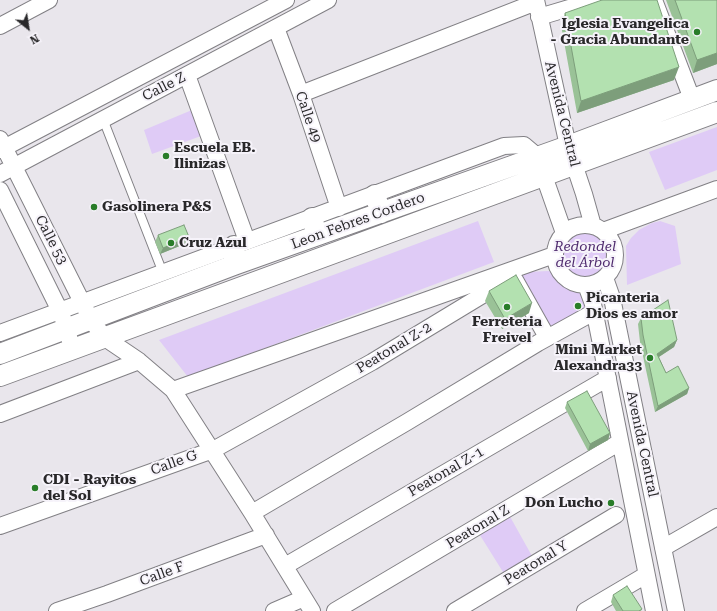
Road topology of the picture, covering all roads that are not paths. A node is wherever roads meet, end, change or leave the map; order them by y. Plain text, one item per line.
1 (49, 0) edge
2 (328, 0) edge
3 (596, 0) edge
4 (654, 0) edge
5 (279, 1) edge
6 (537, 6) edge
7 (0, 26) edge
8 (276, 28) junction
9 (187, 75) junction
10 (717, 90) edge
11 (301, 94) junction
12 (692, 99) junction
13 (717, 112) edge
14 (103, 119) junction
15 (1, 146) edge
16 (570, 155) junction
17 (537, 156) junction
18 (7, 170) edge
19 (544, 176) junction
20 (717, 189) edge
21 (0, 190) edge
22 (378, 204) junction
23 (339, 208) junction
24 (314, 227) junction
25 (598, 228) junction
26 (564, 233) junction
27 (238, 251) junction
28 (554, 255) junction
29 (163, 273) junction
30 (605, 278) junction
31 (586, 285) junction
32 (87, 311) junction
33 (594, 312) junction
34 (64, 320) junction
35 (0, 333) edge
36 (547, 337) junction
37 (105, 338) junction
38 (72, 349) junction
39 (0, 354) edge
40 (139, 361) junction
41 (0, 376) edge
42 (608, 378) junction
43 (173, 390) junction
44 (0, 414) edge
45 (620, 442) junction
46 (213, 450) junction
47 (252, 512) junction
48 (616, 515) dead end
49 (717, 517) edge
50 (0, 526) edge
51 (266, 535) junction
52 (663, 548) junction
53 (285, 566) junction
54 (646, 575) junction
55 (308, 605) edge
56 (57, 611) edge
57 (274, 611) edge
58 (335, 611) edge
59 (455, 611) edge
60 (585, 611) edge
61 (654, 611) edge
62 (676, 611) edge

1 - 7 street
2 - 8 street, Calle Z
3 - 6 street
4 - 12 street
5 - 15 street, Calle Z
6 - 11 street
6 - 16 street, Avenida Central
8 - 9 street, Calle Z
8 - 11 street, Calle 49
9 - 14 street, Calle Z
9 - 27 street
10 - 12 street, Leon Febres Cordero
11 - 23 street, Calle 49
12 - 16 street, Leon Febres Cordero
13 - 16 street, Leon Febres Cordero
14 - 18 street, Calle Z
14 - 29 lane
15 - 18 street, Calle 53
16 - 17 street, Leon Febres Cordero
16 - 19 street, Leon Febres Cordero
16 - 25 street, Avenida Central
17 - 19 street
17 - 22 street, Leon Febres Cordero
18 - 32 street, Calle 53
19 - 26 street
19 - 37 street, Leon Febres Cordero
20 - 25 street
21 - 34 street, Calle 53
22 - 23 street
22 - 24 street, Leon Febres Cordero
23 - 24 street
24 - 27 street, Leon Febres Cordero
24 - 27 street
25 - 26 street
25 - 30 street
26 - 28 street
27 - 29 street
27 - 32 street, Leon Febres Cordero
28 - 31 street
28 - 43 street
29 - 32 street
30 - 31 street
30 - 52 street, Avenida Central
31 - 33 street, Avenida Central
32 - 34 street, Leon Febres Cordero
32 - 37 street, Calle 53
33 - 36 street
33 - 42 street, Avenida Central
34 - 35 street
34 - 38 street, Calle 53
34 - 39 street, Leon Febres Cordero
36 - 46 street, Peatonal Z-2
36 - 47 street
37 - 38 street, Leon Febres Cordero
37 - 40 street, Calle 53
38 - 41 street, Leon Febres Cordero
40 - 43 street, Calle 53
40 - 44 street
42 - 45 street, Avenida Central
42 - 53 street, Peatonal Z-1
43 - 46 street, Calle 53
45 - 54 street, Avenida Central
45 - 58 street, Peatonal Z
46 - 47 street, Calle 53
46 - 50 street, Calle G
47 - 51 street, Calle 53
48 - 59 street, Peatonal Y
49 - 52 street
51 - 53 street, Calle 53
51 - 56 street, Calle F
52 - 62 street, Avenida Central
53 - 55 street, Calle 53
54 - 60 street
54 - 61 street, Avenida Central
55 - 57 street

